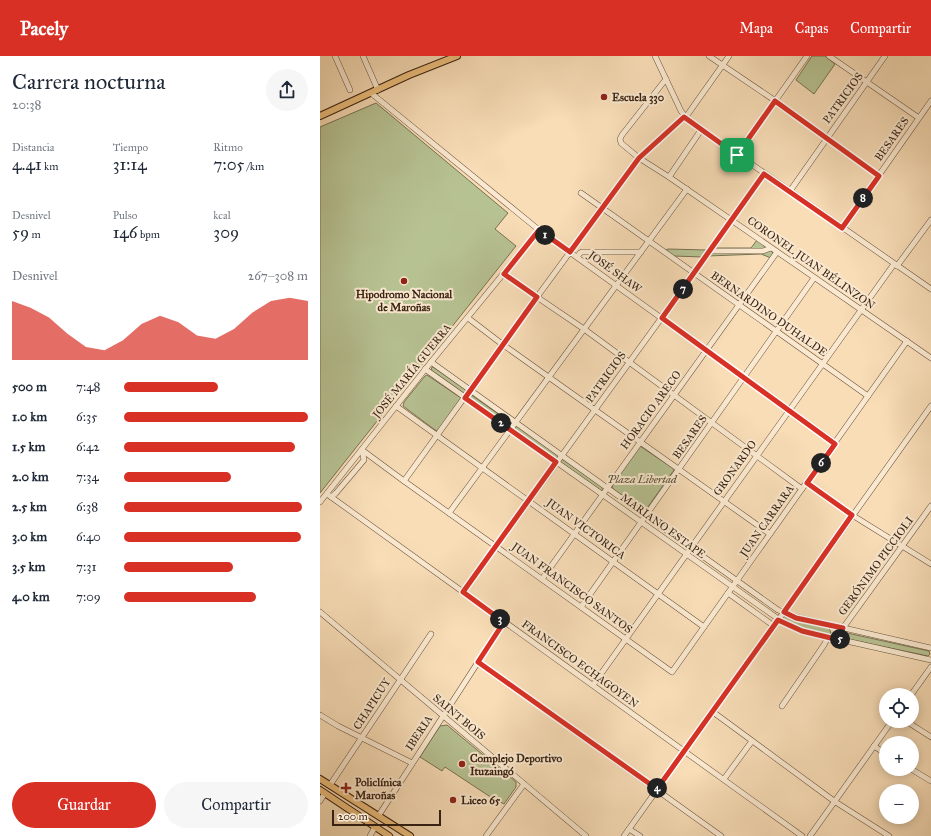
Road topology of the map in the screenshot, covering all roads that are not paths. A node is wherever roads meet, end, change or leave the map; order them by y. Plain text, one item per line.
1 (335, 56) edge
2 (363, 56) edge
3 (457, 56) edge
4 (655, 56) edge
5 (709, 56) edge
6 (729, 56) edge
7 (807, 56) edge
8 (829, 56) edge
9 (885, 56) edge
10 (723, 66) junction
11 (666, 79) junction
12 (867, 82) junction
13 (350, 90) dead end
14 (378, 90) junction
15 (371, 93) junction
16 (775, 101) junction
17 (931, 101) edge
18 (320, 116) edge
19 (684, 117) junction
20 (919, 118) junction
21 (701, 130) junction
22 (827, 138) junction
23 (737, 155) junction
24 (639, 158) junction
25 (764, 174) junction
26 (879, 176) junction
27 (669, 177) junction
28 (686, 189) junction
29 (790, 191) junction
30 (581, 193) dead end
31 (603, 208) junction
32 (731, 220) junction
33 (931, 220) edge
34 (842, 228) junction
35 (539, 230) junction
36 (649, 241) junction
37 (771, 248) junction
38 (710, 251) junction
39 (570, 252) junction
40 (641, 252) junction
41 (777, 252) junction
42 (577, 256) junction
43 (896, 265) junction
44 (504, 274) junction
45 (694, 274) junction
46 (814, 278) junction
47 (616, 285) junction
48 (931, 290) edge
49 (537, 297) junction
50 (739, 305) junction
51 (861, 311) junction
52 (468, 318) junction
53 (662, 318) junction
54 (584, 329) junction
55 (777, 331) junction
56 (907, 341) junction
57 (502, 344) junction
58 (707, 350) junction
59 (931, 358) edge
60 (431, 362) junction
61 (629, 362) junction
62 (823, 364) junction
63 (425, 369) junction
64 (549, 377) junction
65 (744, 377) junction
66 (470, 390) junction
67 (674, 396) junction
68 (868, 396) junction
69 (465, 398) junction
70 (396, 406) junction
71 (931, 406) edge
72 (594, 410) junction
73 (789, 410) junction
74 (516, 422) junction
75 (712, 423) junction
76 (510, 430) junction
77 (438, 435) junction
78 (640, 442) junction
79 (835, 444) junction
80 (362, 450) junction
81 (562, 455) junction
82 (756, 456) junction
83 (556, 462) junction
84 (483, 467) junction
85 (679, 468) junction
86 (404, 481) junction
87 (807, 483) junction
88 (608, 487) junction
89 (802, 489) junction
90 (329, 495) junction
91 (602, 495) junction
92 (529, 500) junction
93 (724, 501) junction
94 (320, 502) edge
95 (931, 506) edge
96 (449, 513) junction
97 (646, 515) junction
98 (852, 515) junction
99 (641, 523) junction
100 (575, 533) junction
101 (770, 534) junction
102 (903, 545) junction
103 (496, 546) junction
104 (691, 547) junction
105 (686, 555) junction
106 (614, 561) junction
107 (931, 564) edge
108 (542, 579) junction
109 (737, 580) junction
110 (732, 588) junction
111 (463, 592) junction
112 (728, 593) junction
113 (658, 594) junction
114 (581, 607) junction
115 (320, 612) edge
116 (784, 612) junction
117 (778, 620) junction
118 (504, 622) junction
119 (774, 626) junction
120 (704, 627) junction
121 (843, 628) junction
122 (431, 634) dead end
123 (828, 637) junction
124 (625, 639) junction
125 (839, 640) junction
126 (931, 648) edge
127 (931, 660) edge
128 (478, 662) junction
129 (931, 667) edge
130 (672, 672) joint
131 (400, 680) junction
132 (593, 684) junction
133 (916, 688) edge
134 (782, 706) dead end
135 (713, 712) junction
136 (320, 715) edge
137 (442, 716) junction
138 (887, 728) edge
139 (918, 728) edge
140 (931, 736) edge
141 (362, 738) junction
142 (752, 741) junction
143 (874, 746) junction
144 (879, 749) edge
145 (685, 751) junction
146 (412, 763) junction
147 (919, 774) edge
148 (320, 779) edge
149 (724, 779) junction
150 (931, 781) edge
151 (524, 784) junction
152 (330, 785) junction
153 (657, 789) junction
154 (322, 792) edge
155 (320, 801) edge
156 (834, 801) junction
157 (378, 816) junction
158 (375, 827) junction
159 (629, 829) junction
160 (370, 836) edge
161 (389, 836) edge
162 (410, 836) edge
163 (486, 836) edge
164 (586, 836) edge
165 (624, 836) edge
166 (640, 836) edge
167 (721, 836) edge
168 (802, 836) edge
169 (810, 836) edge
170 (889, 836) edge

1 - 13 street
2 - 14 street
3 - 14 main road
4 - 11 street
5 - 10 street
6 - 10 street
7 - 16 street
8 - 12 street
9 - 12 street, PATRICIOS
10 - 16 street
10 - 19 street
11 - 19 street
11 - 24 street, CORONEL JUAN BÉLINZON
12 - 20 street
12 - 22 street, PATRICIOS
14 - 15 main road
15 - 18 main road
15 - 35 street, JOSÉ SHAW
16 - 22 street
16 - 23 street
17 - 20 street, BESARES
19 - 21 street
19 - 24 street
20 - 26 street, BESARES
21 - 23 street
21 - 27 street
22 - 26 street
22 - 29 street, PATRICIOS
23 - 25 street
24 - 27 street, CORONEL JUAN BÉLINZON
24 - 31 street
25 - 29 street
25 - 32 street, PATRICIOS
26 - 34 street, BESARES
27 - 28 street, CORONEL JUAN BÉLINZON
28 - 32 street, CORONEL JUAN BÉLINZON
28 - 36 street
29 - 34 street
30 - 31 street, BERNARDINO DUHALDE
31 - 36 street, BERNARDINO DUHALDE
31 - 39 street
32 - 37 street, CORONEL JUAN BÉLINZON
32 - 38 street, PATRICIOS
33 - 43 street, GRONARDO
34 - 43 street
35 - 39 street, JOSÉ SHAW
35 - 44 street, JOSÉ MARÍA GUERRA
36 - 40 street
36 - 45 street, BERNARDINO DUHALDE
37 - 38 street
37 - 41 street, CORONEL JUAN BÉLINZON
38 - 45 street, PATRICIOS
39 - 42 street, JOSÉ SHAW
39 - 49 street
40 - 42 street
40 - 47 street
41 - 46 street, CORONEL JUAN BÉLINZON
41 - 50 street, HORACIO ARECO
42 - 47 street, JOSÉ SHAW
43 - 48 street
43 - 51 street, GRONARDO
44 - 49 street
44 - 52 street, JOSÉ MARÍA GUERRA
45 - 50 street, BERNARDINO DUHALDE
45 - 53 street, PATRICIOS
46 - 51 street, CORONEL JUAN BÉLINZON
46 - 55 street, BESARES
47 - 53 street, JOSÉ SHAW
47 - 54 street
49 - 54 street
49 - 57 street
50 - 55 street, BERNARDINO DUHALDE
50 - 58 street, HORACIO ARECO
51 - 56 street, CORONEL JUAN BÉLINZON
51 - 62 street, GRONARDO
52 - 57 street
52 - 60 street, JOSÉ MARÍA GUERRA
53 - 58 street, JOSÉ SHAW
53 - 61 street, PATRICIOS
54 - 61 street
54 - 64 street
55 - 62 street, BERNARDINO DUHALDE
55 - 65 street, BESARES
56 - 59 street, CORONEL JUAN BÉLINZON
56 - 68 street, JUAN CARRARA
57 - 64 street
57 - 66 street
58 - 65 street, JOSÉ SHAW
58 - 67 street, HORACIO ARECO
60 - 63 street, JOSÉ MARÍA GUERRA
60 - 66 street, MARIANO ESTAPE
61 - 67 street
61 - 72 street, PATRICIOS
62 - 68 street, BERNARDINO DUHALDE
62 - 73 street, GRONARDO
63 - 69 street, MARIANO ESTAPE
63 - 70 street, JOSÉ MARÍA GUERRA
64 - 72 street
64 - 74 street
65 - 73 street, JOSÉ SHAW
65 - 75 street, BESARES
66 - 69 street
66 - 74 street, MARIANO ESTAPE
67 - 75 street
67 - 78 street, HORACIO ARECO
68 - 79 street, JUAN CARRARA
69 - 76 street, MARIANO ESTAPE
69 - 77 street
70 - 77 street, JUAN VICTORICA
70 - 80 street, JOSÉ MARÍA GUERRA
71 - 98 street
72 - 78 street
72 - 81 street, PATRICIOS
73 - 79 street, JOSÉ SHAW
73 - 82 street, GRONARDO
74 - 76 street
74 - 81 street, MARIANO ESTAPE
75 - 82 street
75 - 85 street, BESARES
76 - 83 street, MARIANO ESTAPE
76 - 84 street
77 - 84 street, JUAN VICTORICA
77 - 86 street
78 - 85 street
78 - 88 street, HORACIO ARECO
79 - 87 street, JUAN CARRARA
80 - 86 street, JUAN FRANCISCO SANTOS
80 - 90 street, JOSÉ MARÍA GUERRA
81 - 83 street, PATRICIOS
81 - 88 street, MARIANO ESTAPE
82 - 89 street
82 - 93 street, GRONARDO
83 - 91 street, MARIANO ESTAPE
83 - 92 street, PATRICIOS
84 - 92 street, JUAN VICTORICA
84 - 96 street
85 - 93 street
85 - 97 street, BESARES
86 - 96 street, JUAN FRANCISCO SANTOS
87 - 89 street, JUAN CARRARA
87 - 98 street
88 - 91 street, HORACIO ARECO
88 - 97 street, MARIANO ESTAPE
89 - 101 street, JUAN CARRARA
90 - 94 street, JOSÉ MARÍA GUERRA
90 - 111 street, FRANCISCO ECHAGOYEN
91 - 99 street, MARIANO ESTAPE
91 - 100 street, HORACIO ARECO
92 - 100 street, JUAN VICTORICA
92 - 103 street, PATRICIOS
93 - 101 street
93 - 104 street, GRONARDO
95 - 102 street, GERÓNIMO PICCIOLI
96 - 103 street, JUAN FRANCISCO SANTOS
97 - 99 street, BESARES
97 - 104 street, MARIANO ESTAPE
98 - 102 street
98 - 116 street
99 - 105 street, MARIANO ESTAPE
99 - 106 street, BESARES
100 - 106 street, JUAN VICTORICA
100 - 108 street, HORACIO ARECO
101 - 109 street, JUAN CARRARA
102 - 107 street
102 - 121 street, GERÓNIMO PICCIOLI
103 - 108 street, JUAN FRANCISCO SANTOS
103 - 111 street, PATRICIOS
104 - 105 street, GRONARDO
104 - 109 street, MARIANO ESTAPE
105 - 110 street, MARIANO ESTAPE
105 - 113 street, GRONARDO
106 - 113 street, JUAN VICTORICA
106 - 114 street, BESARES
108 - 114 street, JUAN FRANCISCO SANTOS
109 - 110 street, JUAN CARRARA
109 - 116 street, MARIANO ESTAPE
110 - 112 street, JUAN CARRARA
110 - 117 street, MARIANO ESTAPE
111 - 118 street, FRANCISCO ECHAGOYEN
112 - 119 street
112 - 120 street, JUAN CARRARA
113 - 120 street, JUAN VICTORICA
113 - 124 street, GRONARDO
114 - 124 street, JUAN FRANCISCO SANTOS
115 - 131 street, SAINT BOIS
116 - 117 street
116 - 121 street, MARIANO ESTAPE
117 - 119 street
117 - 123 street, MARIANO ESTAPE
118 - 128 street, IBERIA
118 - 132 street, FRANCISCO ECHAGOYEN
119 - 135 street
120 - 130 street, JUAN CARRARA
121 - 125 street, GERÓNIMO PICCIOLI
121 - 126 street, MARIANO ESTAPE
122 - 131 street, CHAPICUY
123 - 125 street, MARIANO ESTAPE
123 - 134 street
124 - 130 street, JUAN FRANCISCO SANTOS
124 - 132 street, GRONARDO
125 - 127 street, MARIANO ESTAPE
128 - 137 street, IBERIA
128 - 153 street
129 - 133 street
131 - 137 street, SAINT BOIS
131 - 141 street, CHAPICUY
132 - 145 street, FRANCISCO ECHAGOYEN
135 - 142 street
135 - 145 street
136 - 141 street
137 - 146 street, IBERIA
137 - 151 street, SAINT BOIS
138 - 143 street
139 - 140 street
141 - 146 street
141 - 152 street, CHAPICUY
142 - 149 street
142 - 156 street
143 - 144 street
143 - 156 street
145 - 149 street, FRANCISCO ECHAGOYEN
145 - 153 street
146 - 157 street, IBERIA
147 - 150 street
148 - 152 main road
149 - 168 street, FRANCISCO ECHAGOYEN
151 - 163 street
151 - 164 street, SAINT BOIS
152 - 157 main road
153 - 159 street
153 - 167 street
154 - 155 street
154 - 158 main road
156 - 169 street
156 - 170 street
157 - 162 main road
158 - 160 street
158 - 161 main road
159 - 165 street
159 - 166 street

